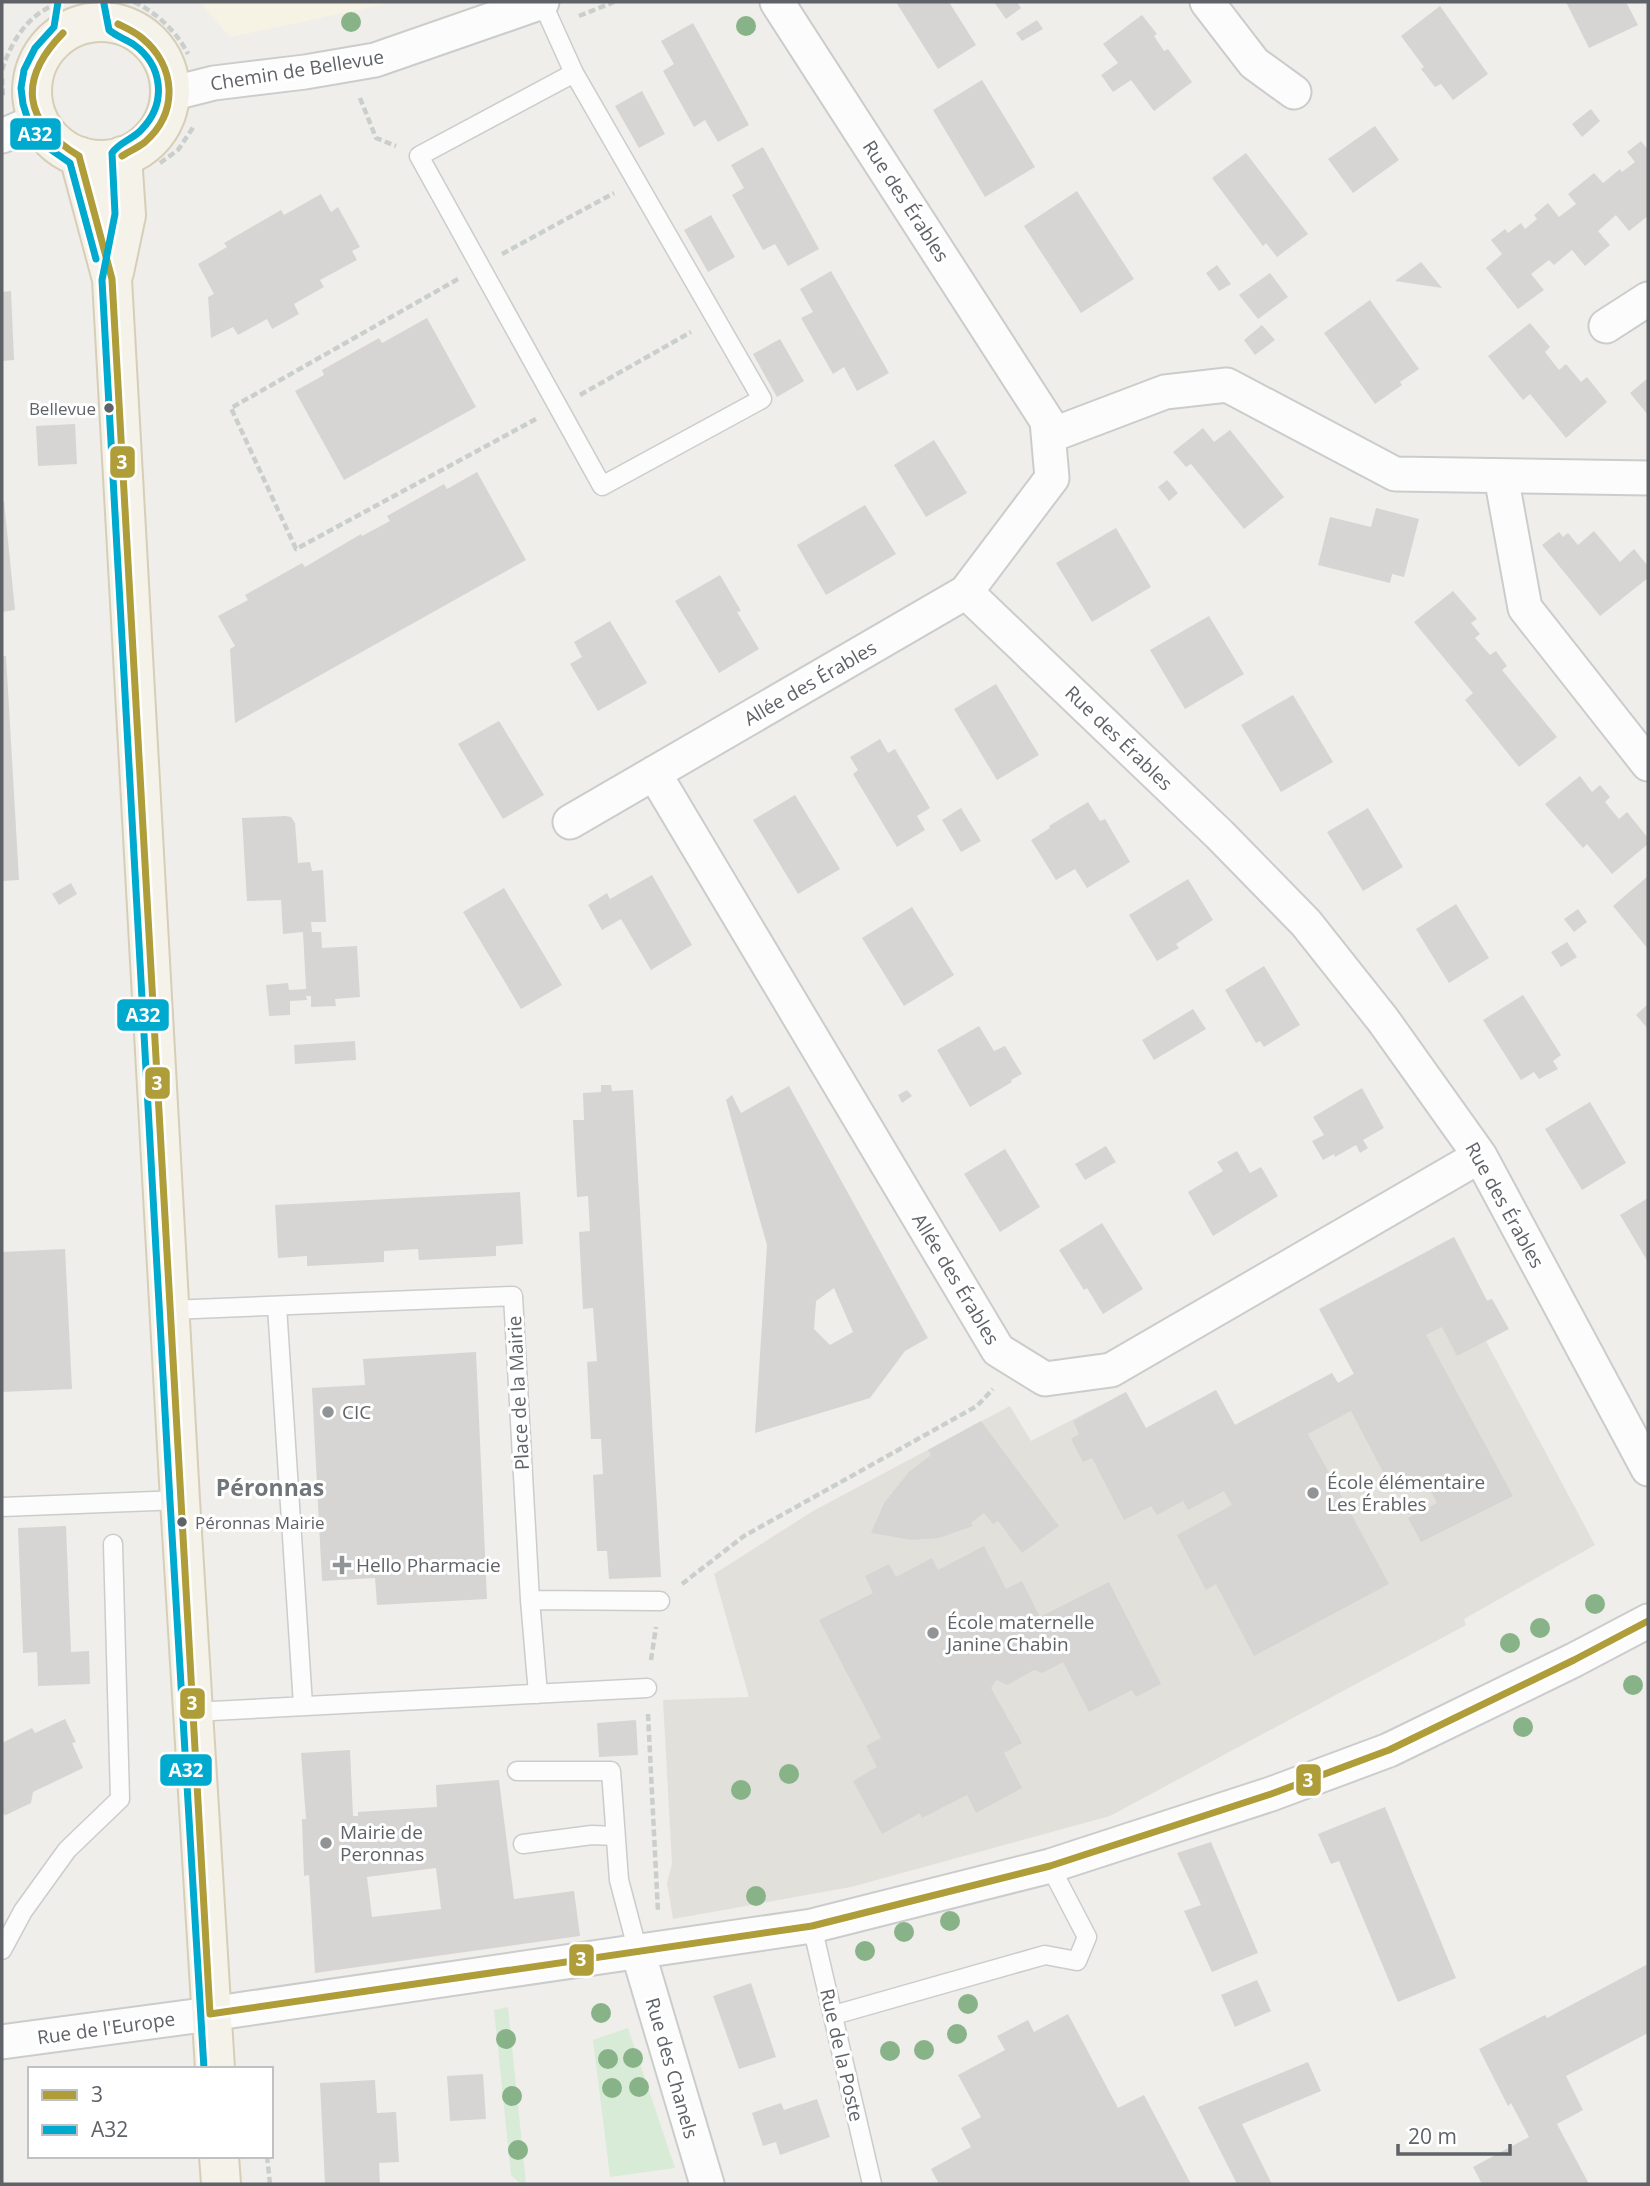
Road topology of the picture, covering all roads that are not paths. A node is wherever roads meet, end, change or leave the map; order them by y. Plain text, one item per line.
1 (542, 2) edge
2 (777, 2) edge
3 (1207, 2) edge
4 (61, 8) edge
5 (116, 13) edge
6 (574, 73) junction
7 (1294, 92) dead end
8 (170, 94) junction
9 (39, 120) junction
10 (2, 136) edge
11 (79, 156) junction
12 (122, 156) junction
13 (112, 279) junction
14 (1648, 299) edge
15 (1606, 326) dead end
16 (1049, 436) junction
17 (1501, 476) junction
18 (1648, 478) edge
19 (966, 592) junction
20 (1648, 764) edge
21 (654, 773) junction
22 (569, 822) dead end
23 (1480, 1156) junction
24 (277, 1306) junction
25 (170, 1310) junction
26 (1648, 1469) edge
27 (180, 1500) junction
28 (2, 1507) edge
29 (113, 1544) dead end
30 (530, 1600) junction
31 (660, 1601) road end
32 (1648, 1621) edge
33 (647, 1688) road end
34 (538, 1694) junction
35 (303, 1705) junction
36 (193, 1712) junction
37 (517, 1771) dead end
38 (615, 1836) junction
39 (523, 1844) dead end
40 (1050, 1866) junction
41 (812, 1926) junction
42 (2, 1950) edge
43 (649, 1950) junction
44 (210, 2014) junction
45 (834, 2015) junction
46 (2, 2042) edge
47 (215, 2067) edge
48 (219, 2158) edge
49 (221, 2184) edge
50 (707, 2184) edge
51 (872, 2184) edge

1 - 6 lane
1 - 8 street, Chemin de Bellevue
2 - 16 street, Rue des Érables
3 - 7 street
4 - 5 main road
4 - 9 main road
5 - 8 main road
6 - 6 lane
8 - 12 main road
9 - 10 street
9 - 11 main road
11 - 12 main road
11 - 13 main road
12 - 13 main road
13 - 25 main road
14 - 15 street
16 - 17 street
16 - 19 street, Rue des Érables
17 - 18 street
17 - 20 street
19 - 21 street, Allée des Érables
19 - 23 street, Rue des Érables
21 - 22 street, Allée des Érables
21 - 23 street, Allée des Érables
23 - 26 street, Rue des Érables
24 - 25 lane, Place de la Mairie
24 - 30 lane, Place de la Mairie
24 - 35 lane
25 - 27 main road
27 - 28 lane
27 - 36 main road
29 - 42 lane
30 - 31 lane
30 - 34 lane, Place de la Mairie
32 - 40 street, Rue de l'Europe
33 - 34 lane
34 - 35 lane
35 - 36 lane
36 - 44 main road
37 - 38 lane
38 - 39 lane
38 - 43 lane
40 - 41 street, Rue de l'Europe
40 - 45 lane
41 - 43 street, Rue de l'Europe
41 - 45 lane, Rue de la Poste
43 - 44 street, Rue de l'Europe
43 - 50 street, Rue des Chanels
44 - 46 street, Rue de l'Europe
44 - 47 main road
45 - 51 lane, Rue de la Poste
48 - 49 main road

